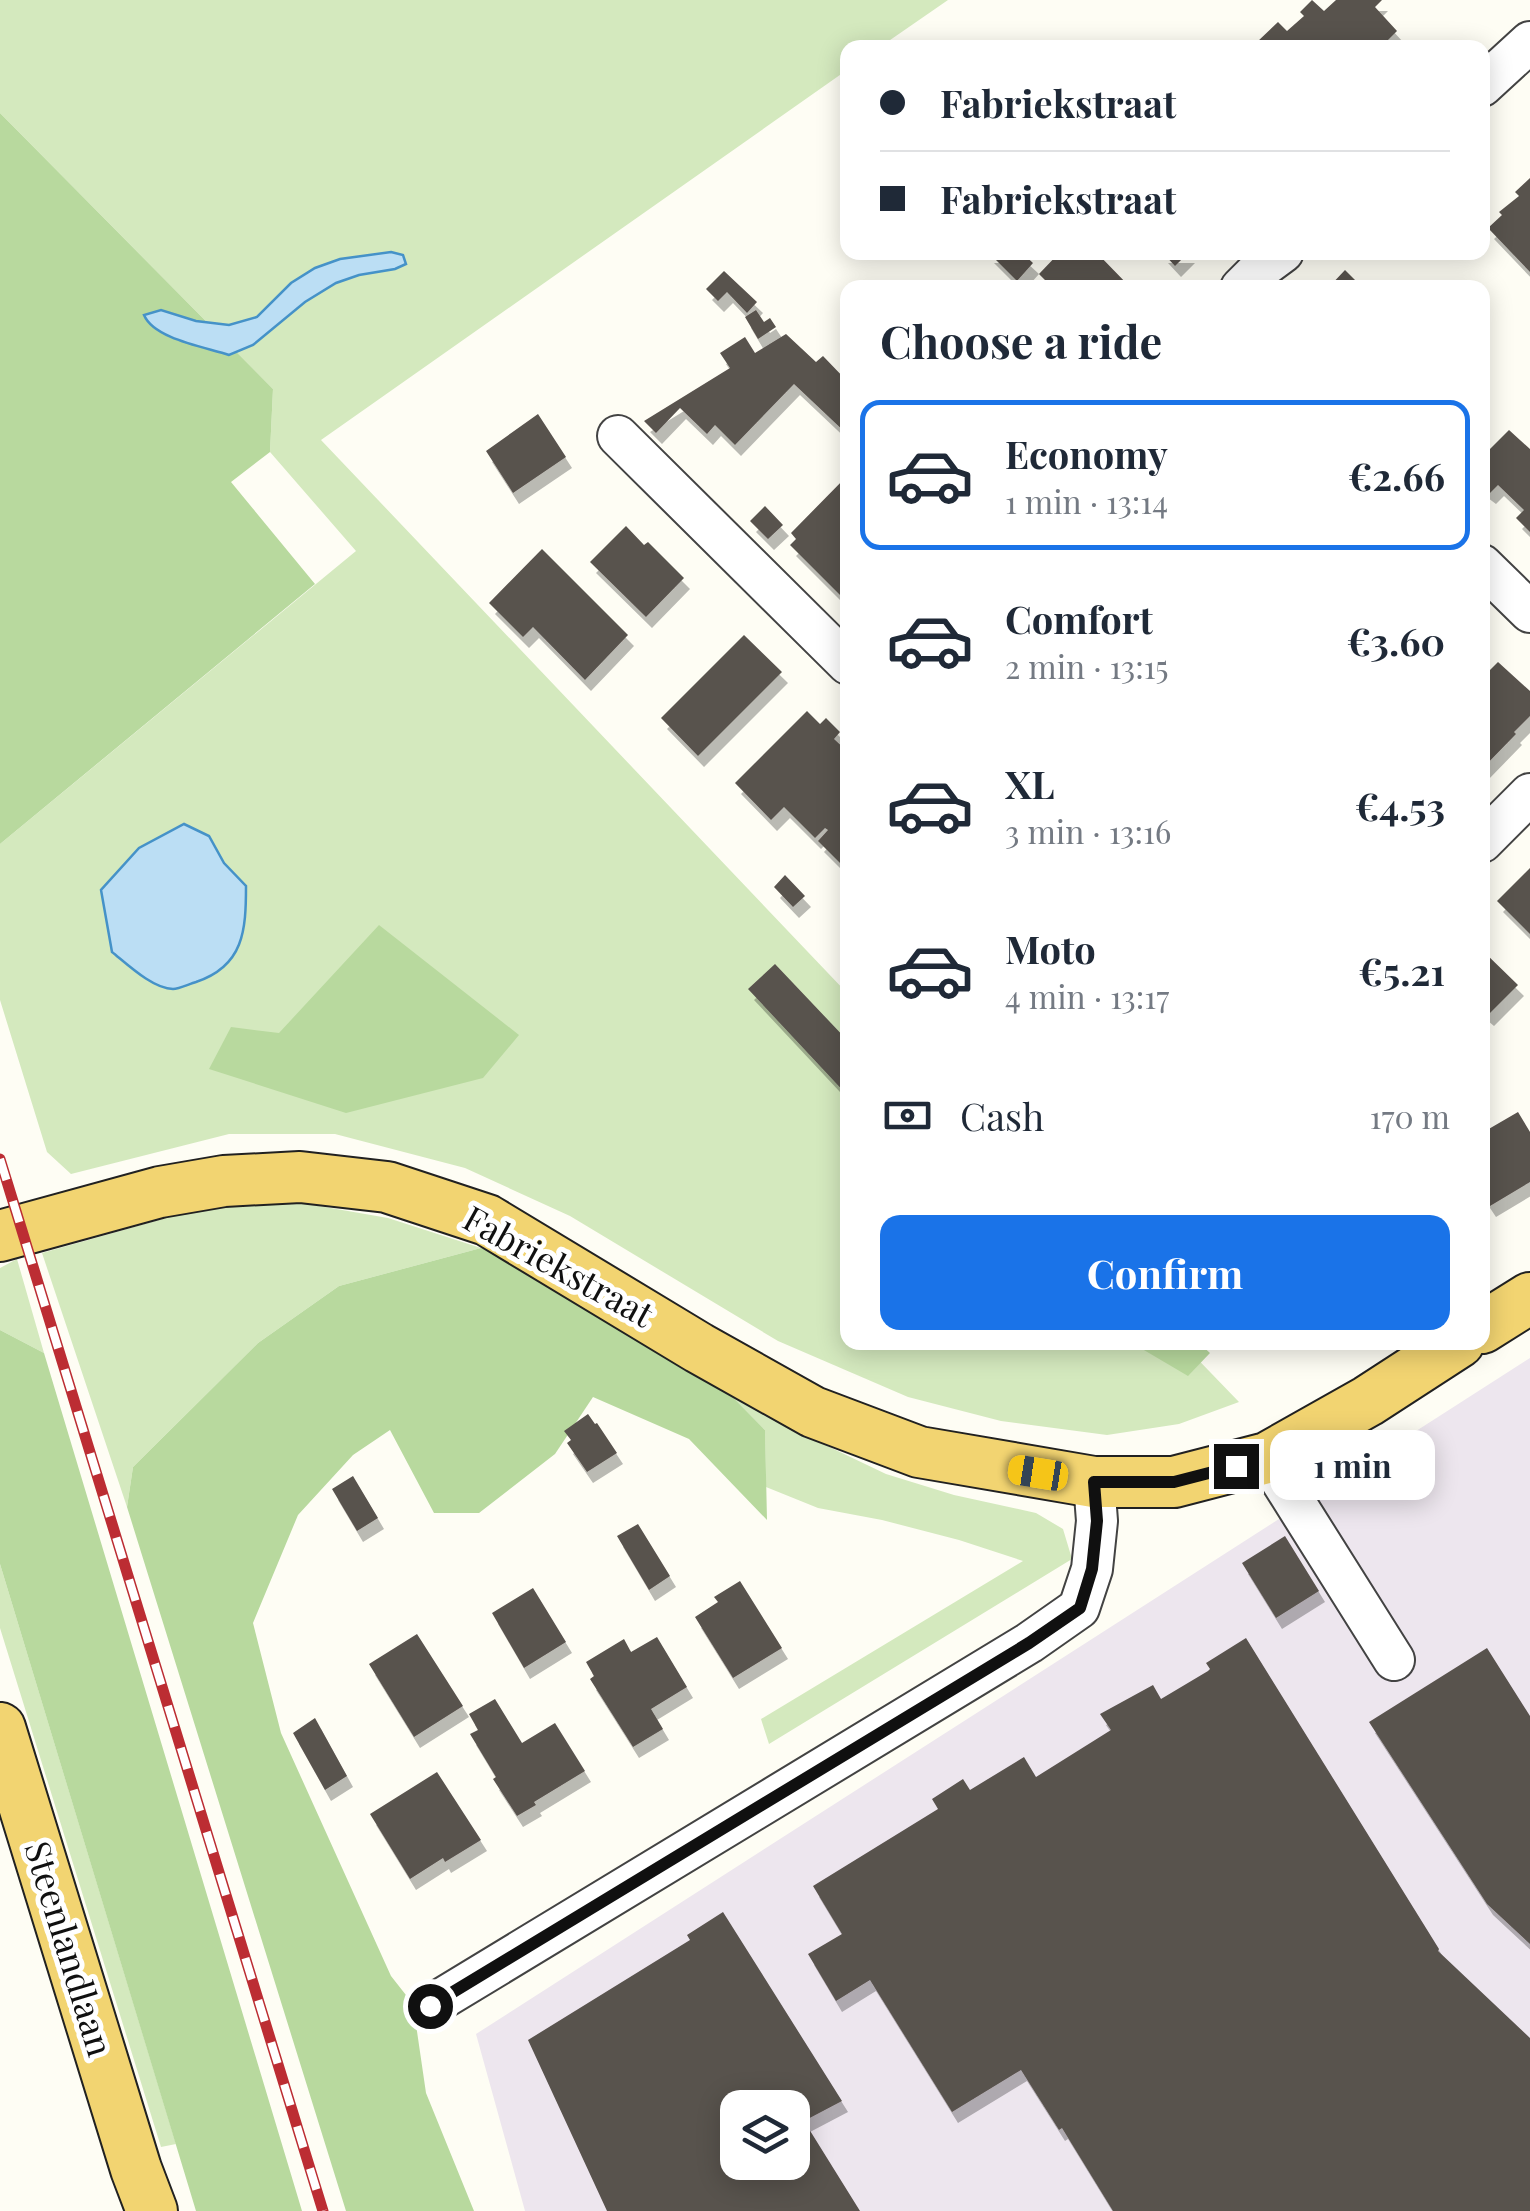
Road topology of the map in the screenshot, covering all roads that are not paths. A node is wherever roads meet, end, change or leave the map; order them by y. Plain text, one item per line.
1 (1530, 42) edge
2 (1490, 79) edge
3 (1272, 260) edge
4 (1249, 280) edge
5 (618, 436) dead end
6 (1490, 573) edge
7 (1530, 612) edge
8 (840, 656) edge
9 (1530, 794) edge
10 (1490, 834) edge
11 (0, 1236) edge
12 (1530, 1298) edge
13 (1490, 1323) edge
14 (1448, 1350) edge
15 (1266, 1458) junction
16 (1094, 1482) junction
17 (1394, 1660) dead end
18 (0, 1728) edge
19 (430, 2006) dead end
20 (144, 2197) edge

1 - 2 street
3 - 4 street
5 - 8 street
6 - 7 street
9 - 10 street
11 - 16 main road, Fabriekstraat
12 - 13 main road
14 - 15 main road, Fabriekstraat
15 - 16 main road, Fabriekstraat
15 - 17 street
16 - 19 street
18 - 20 main road, Steenlandlaan

